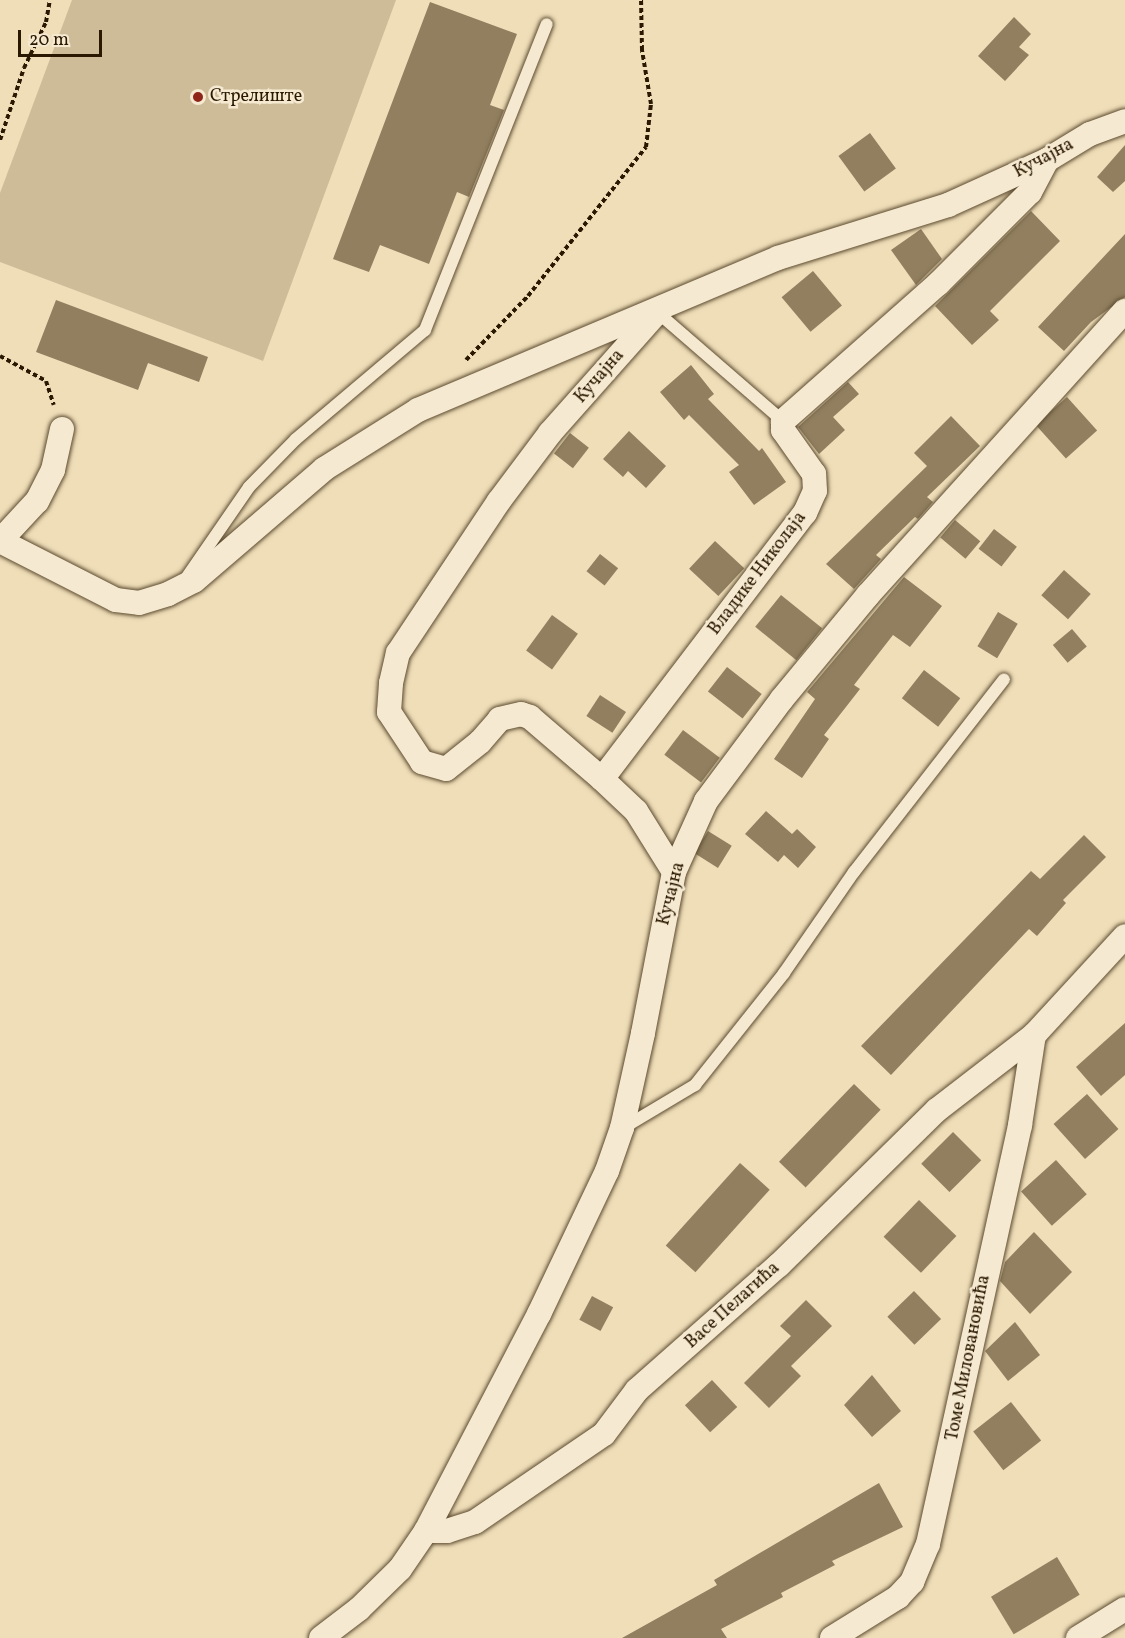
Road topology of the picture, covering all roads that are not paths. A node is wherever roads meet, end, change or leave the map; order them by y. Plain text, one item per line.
1 (547, 24) dead end
2 (1125, 121) edge
3 (1047, 160) junction
4 (1125, 311) edge
5 (657, 312) junction
6 (783, 421) junction
7 (62, 429) road end
8 (0, 541) edge
9 (180, 588) junction
10 (1004, 679) dead end
11 (602, 779) junction
12 (674, 872) junction
13 (1125, 936) edge
14 (1034, 1035) junction
15 (622, 1128) junction
16 (426, 1531) junction
17 (1125, 1609) edge
18 (321, 1638) edge
19 (832, 1638) edge
20 (1078, 1638) edge

1 - 9 lane
2 - 3 street, Кучајна
3 - 5 street, Кучајна
3 - 6 street
4 - 12 street, Кучајна
5 - 6 lane
5 - 9 street
5 - 11 street, Кучајна
6 - 11 street, Владике Николаја
7 - 8 street
8 - 9 street
10 - 15 lane
11 - 12 street
12 - 15 street, Кучајна
13 - 14 street, Васе Пелагића
14 - 16 street, Васе Пелагића
14 - 19 street, Томе Миловановића
15 - 16 street, Кучајна
16 - 18 street
17 - 20 street

